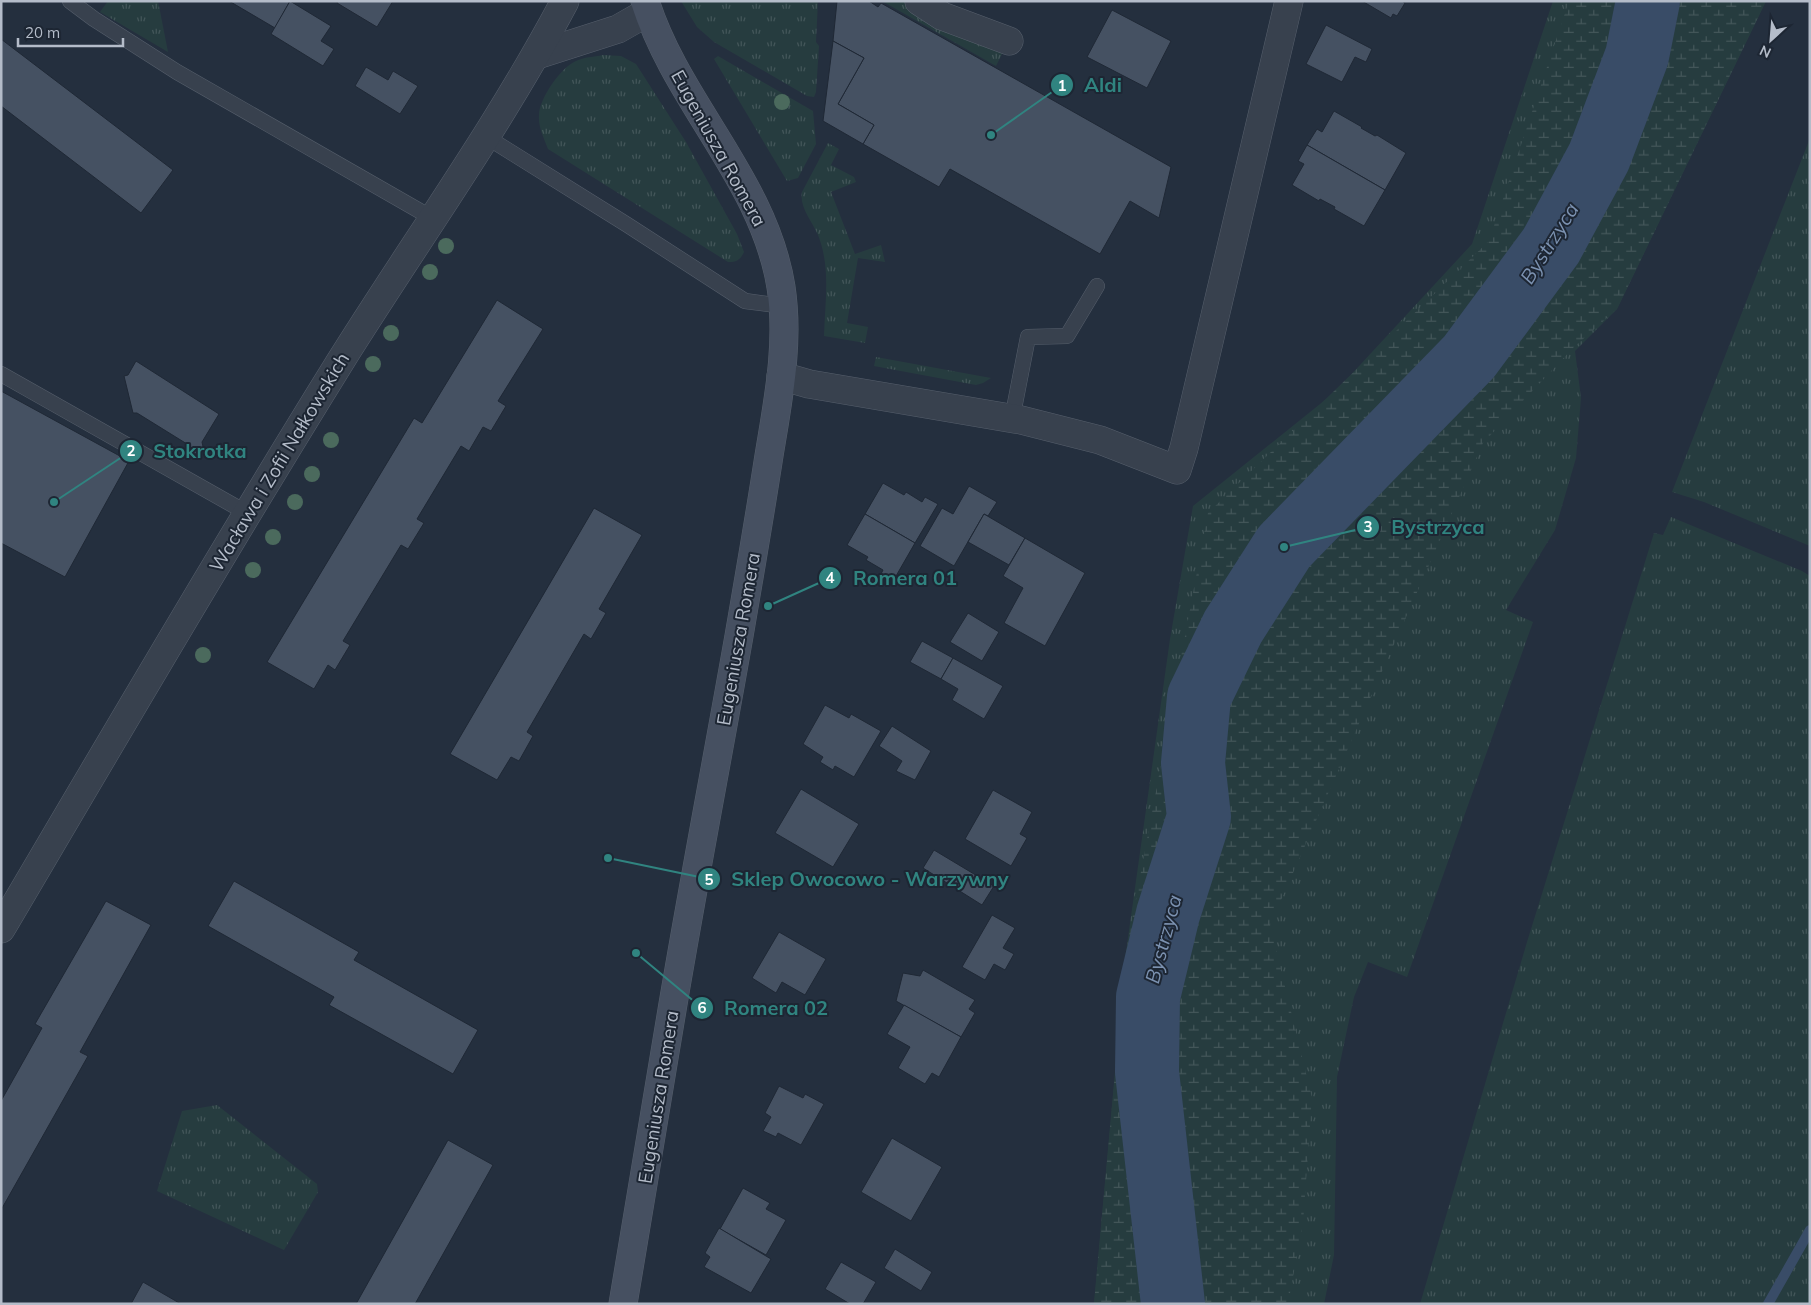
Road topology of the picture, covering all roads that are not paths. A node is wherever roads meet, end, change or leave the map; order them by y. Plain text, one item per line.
1 (70, 1) edge
2 (565, 1) edge
3 (919, 1) edge
4 (1290, 1) edge
5 (647, 7) edge
6 (1009, 41) dead end
7 (537, 55) junction
8 (485, 136) junction
9 (432, 218) junction
10 (1097, 286) dead end
11 (783, 306) junction
12 (1, 374) edge
13 (781, 376) junction
14 (1012, 418) junction
15 (247, 513) junction
16 (1, 929) edge
17 (622, 1304) edge

1 - 9 lane
2 - 7 street, Wacława i Zofii Nałkowskich
3 - 6 street
4 - 14 street
5 - 7 street
5 - 11 street, Eugeniusza Romera
7 - 8 street, Wacława i Zofii Nałkowskich
8 - 9 street, Wacława i Zofii Nałkowskich
8 - 11 lane
9 - 15 street, Wacława i Zofii Nałkowskich
10 - 14 lane
11 - 13 street, Eugeniusza Romera
12 - 15 lane
13 - 14 street
13 - 17 street, Eugeniusza Romera
15 - 16 street, Wacława i Zofii Nałkowskich

